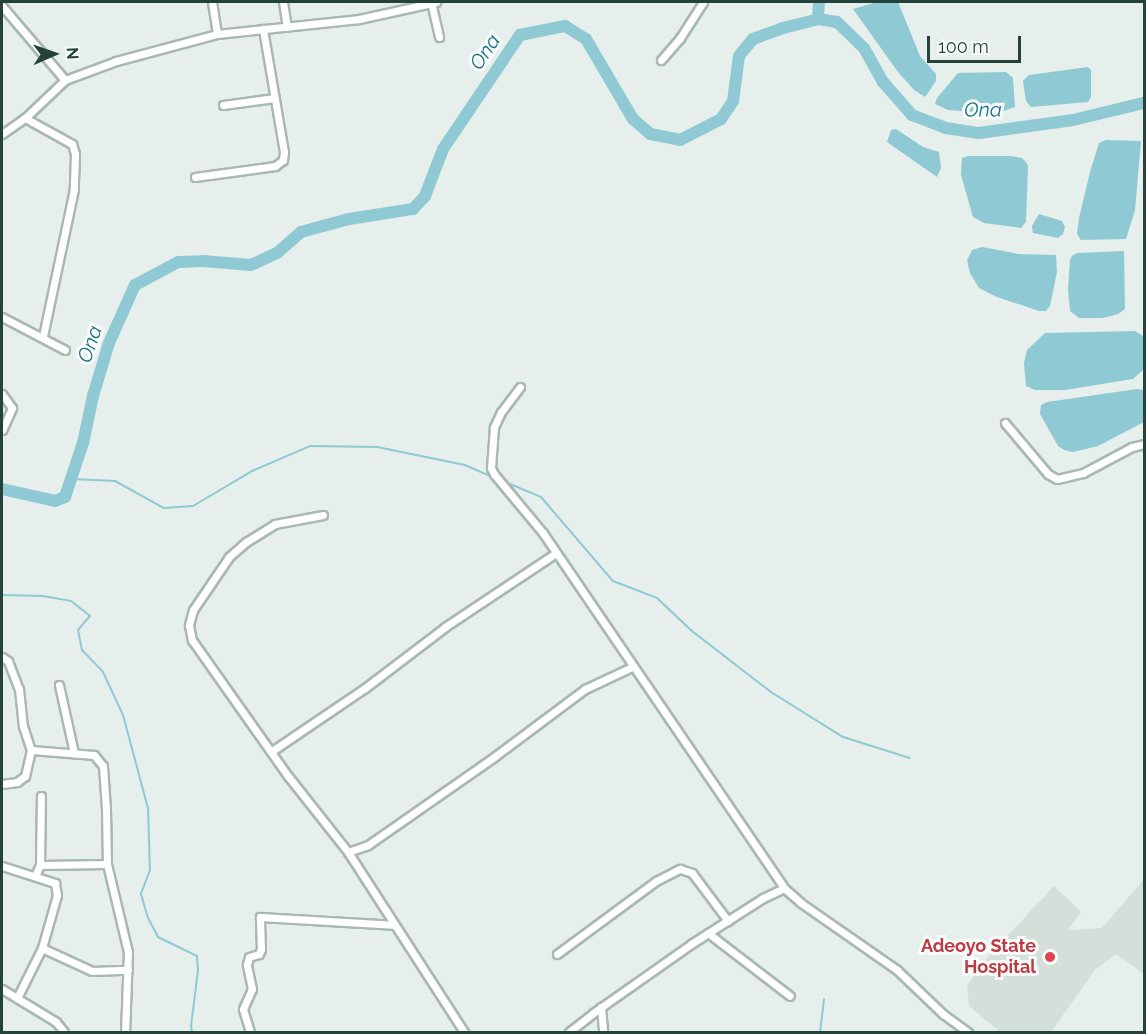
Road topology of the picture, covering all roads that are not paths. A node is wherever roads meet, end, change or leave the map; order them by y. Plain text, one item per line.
1 (212, 2) edge
2 (284, 2) edge
3 (432, 2) edge
4 (703, 2) edge
5 (2, 6) edge
6 (287, 27) junction
7 (263, 29) junction
8 (218, 34) junction
9 (439, 37) dead end
10 (661, 60) dead end
11 (65, 80) junction
12 (275, 98) junction
13 (223, 105) dead end
14 (25, 118) junction
15 (2, 134) edge
16 (195, 177) dead end
17 (2, 317) edge
18 (43, 336) junction
19 (65, 350) dead end
20 (520, 387) dead end
21 (2, 394) edge
22 (1005, 423) dead end
23 (2, 430) edge
24 (1144, 444) edge
25 (323, 515) dead end
26 (556, 553) junction
27 (2, 657) edge
28 (632, 667) junction
29 (59, 685) dead end
30 (31, 750) junction
31 (272, 751) junction
32 (74, 753) junction
33 (2, 784) edge
34 (41, 796) dead end
35 (348, 852) junction
36 (107, 864) junction
37 (40, 865) junction
38 (2, 866) edge
39 (35, 876) junction
40 (784, 888) junction
41 (728, 921) junction
42 (393, 925) junction
43 (708, 933) junction
44 (42, 948) junction
45 (557, 954) dead end
46 (128, 970) junction
47 (2, 989) edge
48 (790, 996) dead end
49 (17, 998) junction
50 (601, 1007) junction
51 (63, 1032) edge
52 (125, 1032) edge
53 (250, 1032) edge
54 (464, 1032) edge
55 (569, 1032) edge
56 (603, 1032) edge
57 (968, 1032) edge

1 - 8 street
2 - 6 street
3 - 6 street
3 - 9 street
4 - 10 street
5 - 11 street
6 - 7 street
7 - 8 street
7 - 12 street
8 - 11 street
11 - 14 street
12 - 13 street
12 - 16 street
14 - 15 street
14 - 18 street
17 - 18 street
18 - 19 street
20 - 26 street
21 - 23 street
22 - 24 street
25 - 31 street
26 - 28 street
26 - 31 street
27 - 30 street
28 - 35 street
28 - 40 street
29 - 32 street
30 - 32 street
30 - 33 street
31 - 35 street
32 - 36 street
34 - 37 street
35 - 42 street
36 - 37 street
36 - 46 street
37 - 39 street
38 - 39 street
39 - 44 street
40 - 41 street
40 - 57 street
41 - 43 street
41 - 45 street
42 - 53 street
42 - 54 street
43 - 48 street
43 - 50 street
44 - 46 street
44 - 49 street
46 - 52 street
47 - 49 street
49 - 51 street
50 - 55 street
50 - 56 street

